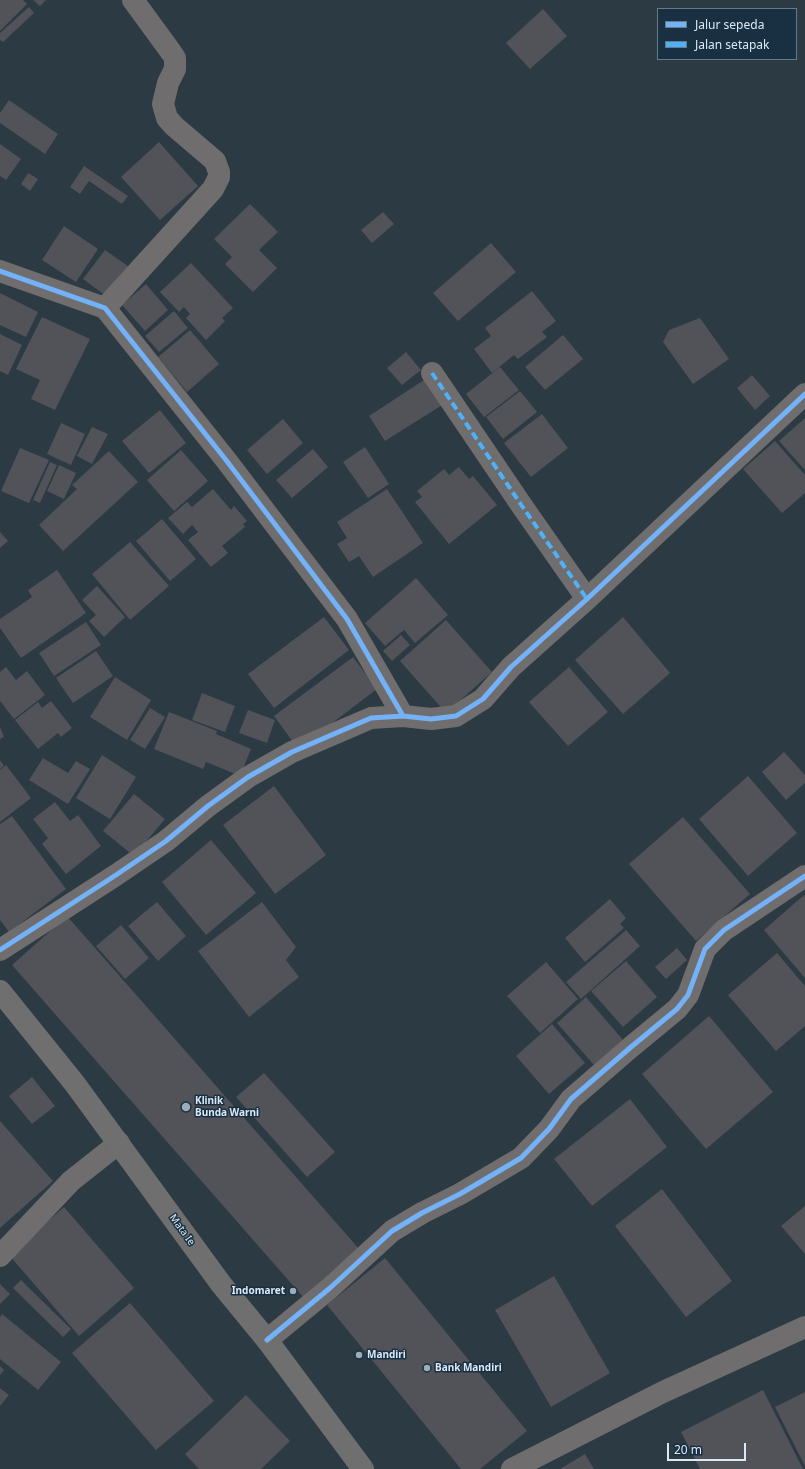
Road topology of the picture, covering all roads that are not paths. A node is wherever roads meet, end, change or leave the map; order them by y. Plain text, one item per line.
1 (133, 0) edge
2 (0, 271) edge
3 (105, 308) junction
4 (432, 373) dead end
5 (805, 394) edge
6 (587, 599) junction
7 (403, 716) junction
8 (805, 876) edge
9 (0, 950) edge
10 (0, 991) edge
11 (119, 1143) junction
12 (0, 1256) edge
13 (805, 1327) edge
14 (267, 1340) junction
15 (363, 1469) edge
16 (512, 1469) edge

1 - 3 street
2 - 3 street
3 - 7 street
4 - 6 street
5 - 6 street
6 - 7 street
7 - 9 street
8 - 14 street
10 - 11 street, Mata Ie
11 - 12 street
11 - 14 street, Mata Ie
13 - 16 street
14 - 15 street, Mata Ie

